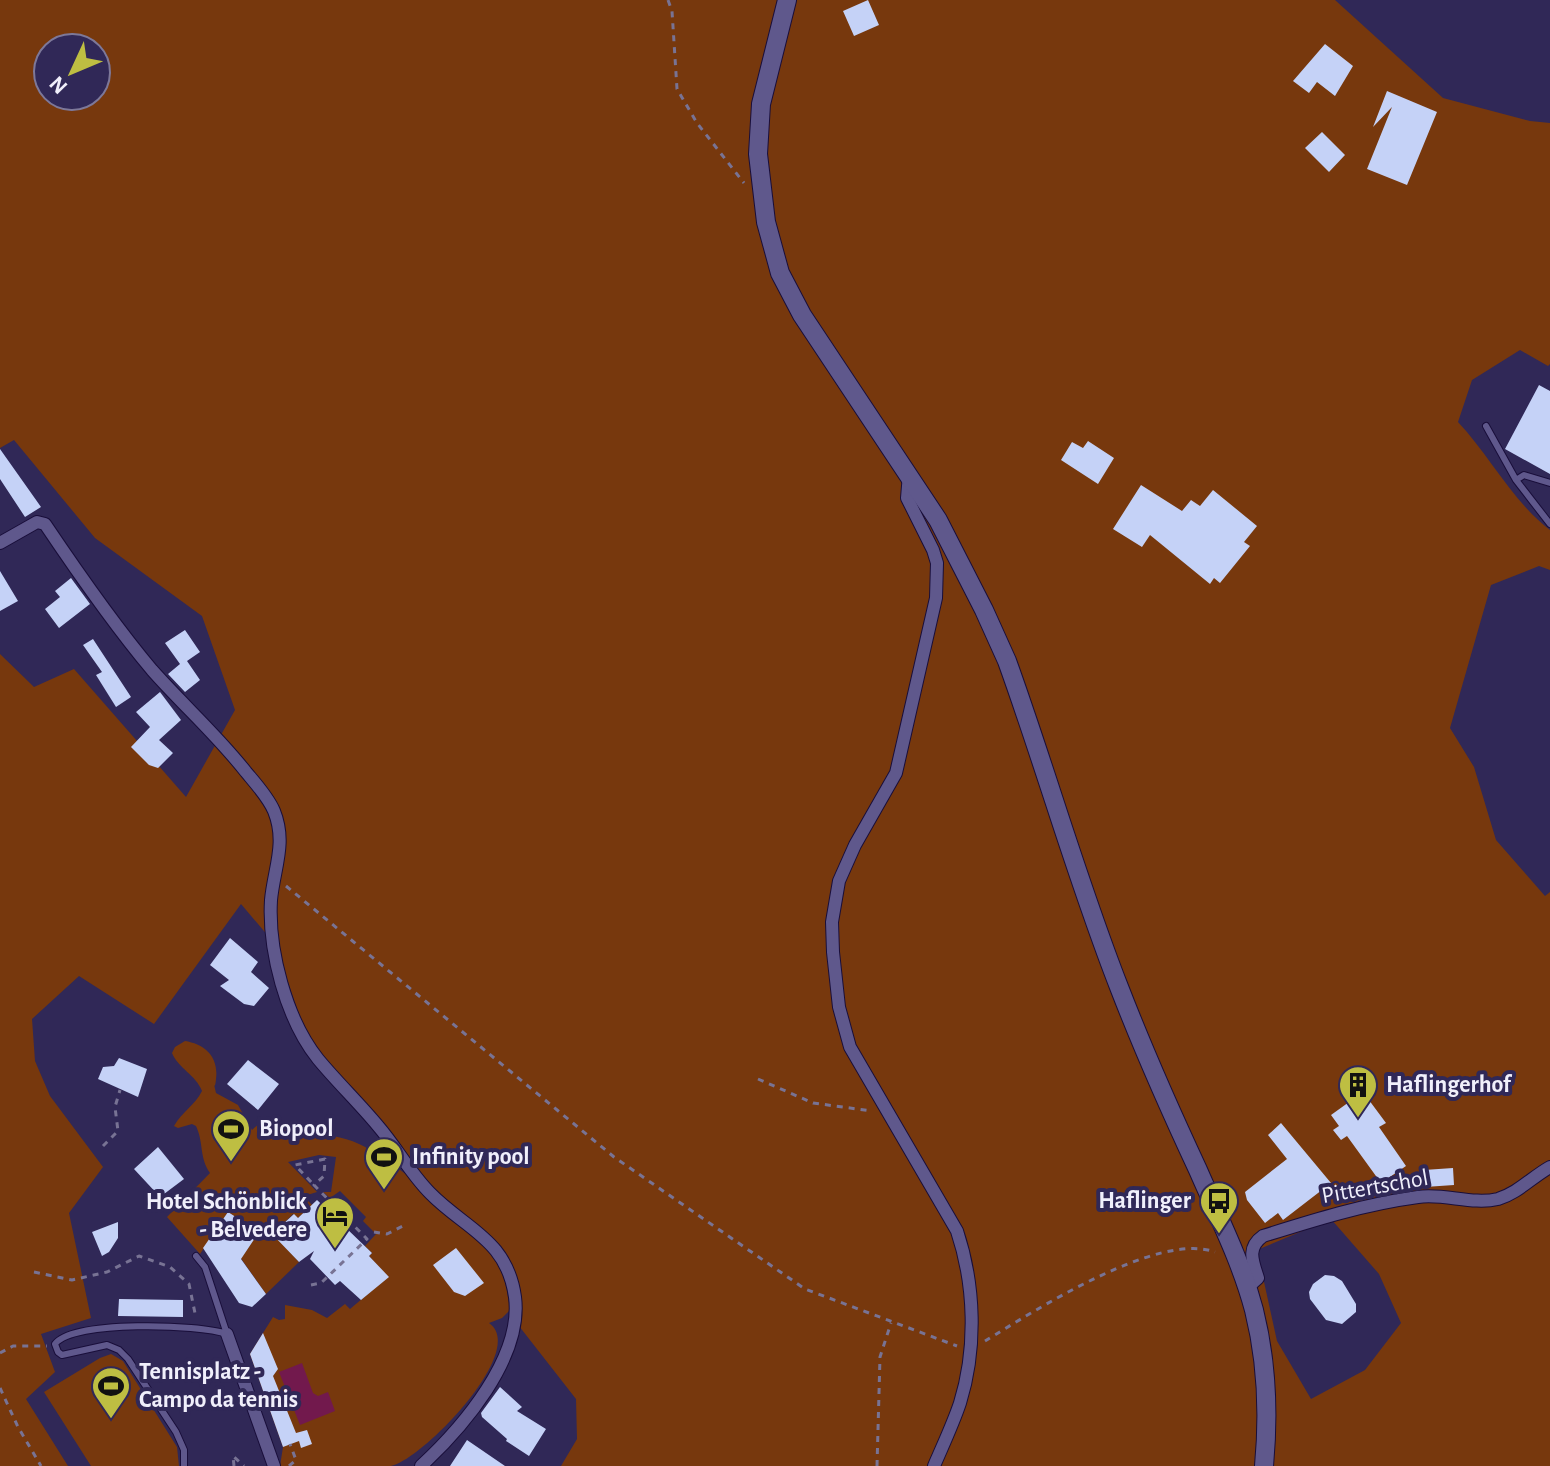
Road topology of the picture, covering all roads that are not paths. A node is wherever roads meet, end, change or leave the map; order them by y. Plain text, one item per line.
1 (787, 0) edge
2 (1486, 426) dead end
3 (909, 474) junction
4 (1516, 480) junction
5 (1550, 483) edge
6 (1550, 524) edge
7 (0, 543) edge
8 (1550, 1167) edge
9 (196, 1256) dead end
10 (1247, 1288) junction
11 (227, 1334) junction
12 (184, 1466) edge
13 (274, 1466) edge
14 (421, 1466) edge
15 (934, 1466) edge
16 (1264, 1466) edge

1 - 3 main road
2 - 4 lane
3 - 10 main road
3 - 15 street
4 - 5 lane
4 - 6 lane
7 - 14 street
8 - 10 street, Pittertschol
9 - 11 lane
10 - 16 main road
11 - 12 lane
11 - 13 street

